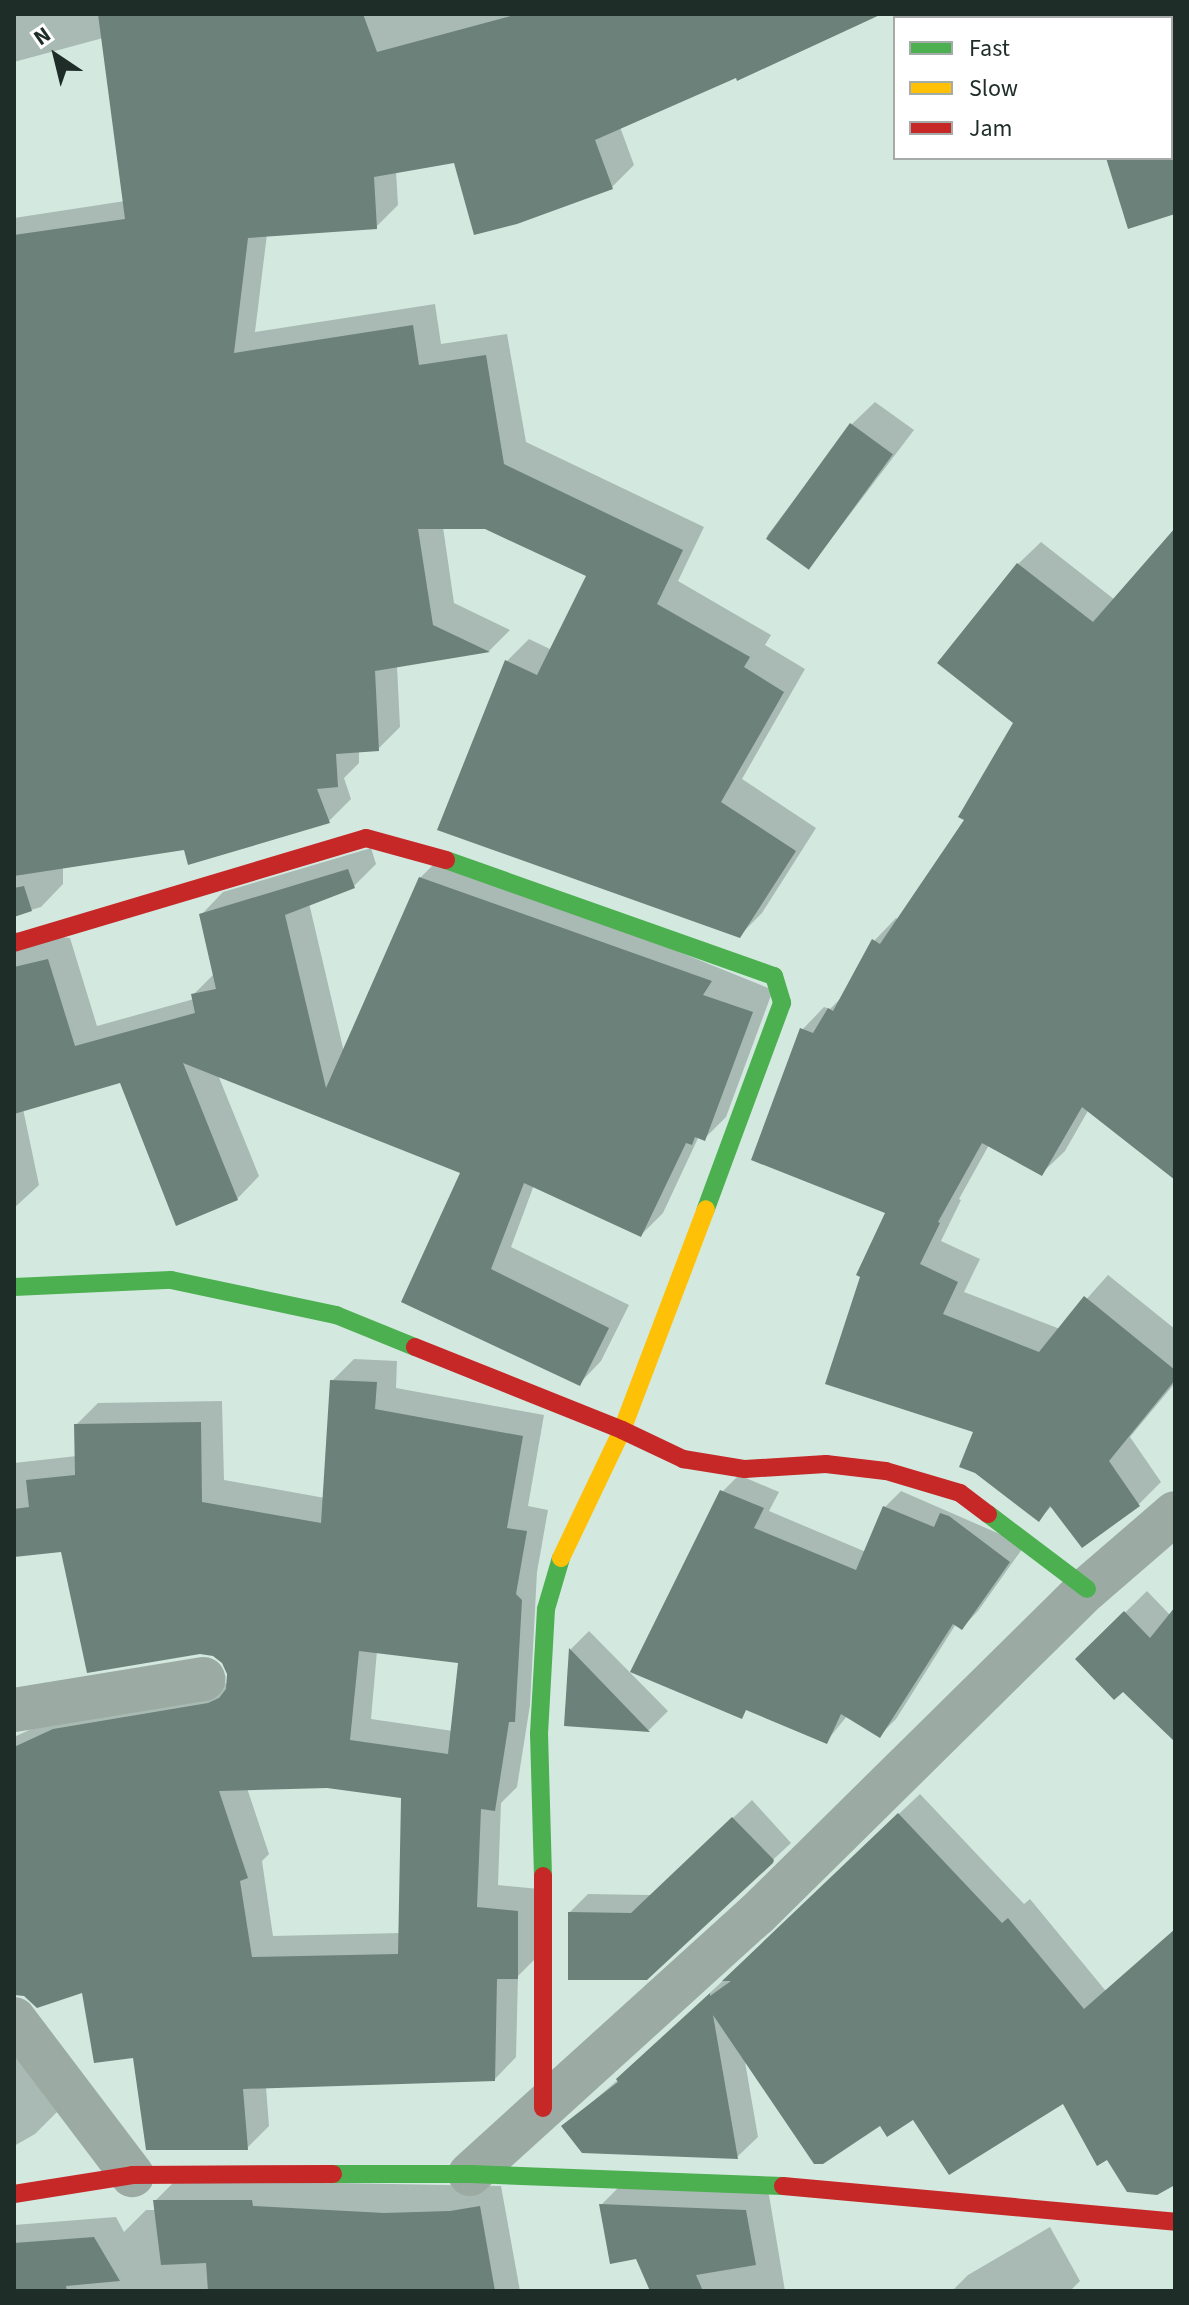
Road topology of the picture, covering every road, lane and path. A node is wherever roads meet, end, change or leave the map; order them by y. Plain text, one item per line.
1 (14, 943) edge
2 (14, 1287) edge
3 (622, 1430) junction
4 (1175, 1513) edge
5 (1087, 1589) junction
6 (203, 1679) dead end
7 (14, 1710) edge
8 (14, 2019) edge
9 (543, 2108) junction
10 (470, 2174) junction
11 (132, 2175) junction
12 (14, 2194) edge
13 (1175, 2222) edge

1 - 3 street
2 - 3 street
3 - 5 street
3 - 9 street
4 - 5 street
5 - 9 street
6 - 7 street
8 - 11 street
9 - 10 street
10 - 11 street
10 - 13 street
11 - 12 street

